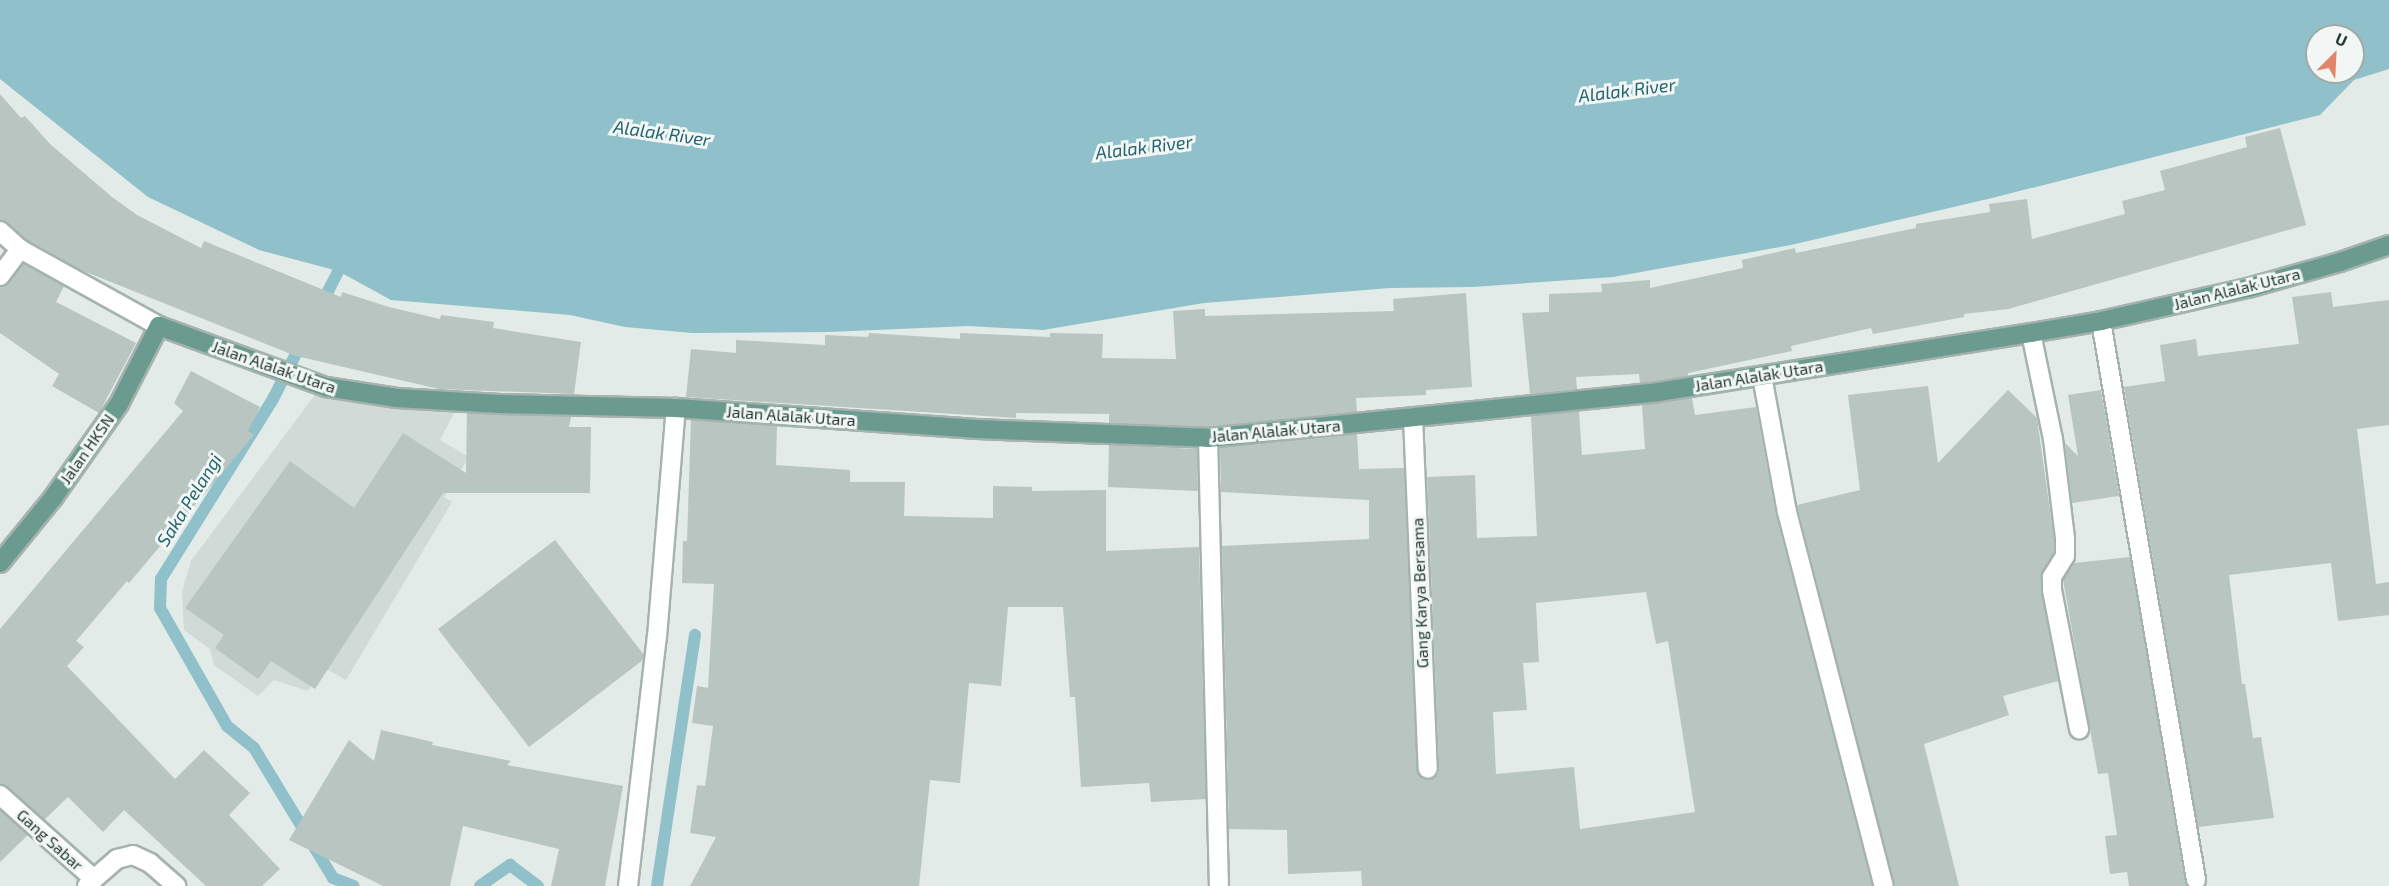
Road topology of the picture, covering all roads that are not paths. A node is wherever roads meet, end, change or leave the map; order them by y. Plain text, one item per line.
1 (0, 231) edge
2 (2389, 245) edge
3 (20, 249) junction
4 (0, 276) edge
5 (2101, 321) junction
6 (159, 326) junction
7 (2031, 333) junction
8 (1762, 376) junction
9 (676, 408) junction
10 (1413, 417) junction
11 (1208, 438) junction
12 (0, 563) edge
13 (2079, 729) dead end
14 (1428, 769) dead end
15 (0, 795) edge
16 (2196, 880) dead end
17 (90, 883) edge
18 (176, 886) edge
19 (628, 886) edge
20 (1219, 886) edge
21 (1884, 886) edge

1 - 3 street
2 - 5 main road, Jalan Alalak Utara
3 - 4 street
3 - 6 street
5 - 7 main road, Jalan Alalak Utara
5 - 16 street
6 - 9 main road, Jalan Alalak Utara
6 - 12 main road, Jalan HKSN
7 - 8 main road, Jalan Alalak Utara
7 - 13 street
8 - 10 main road, Jalan Alalak Utara
8 - 21 street
9 - 11 main road, Jalan Alalak Utara
9 - 19 street
10 - 11 main road, Jalan Alalak Utara
10 - 14 street, Gang Karya Bersama
11 - 20 street
15 - 17 street, Gang Sabar
17 - 18 street

